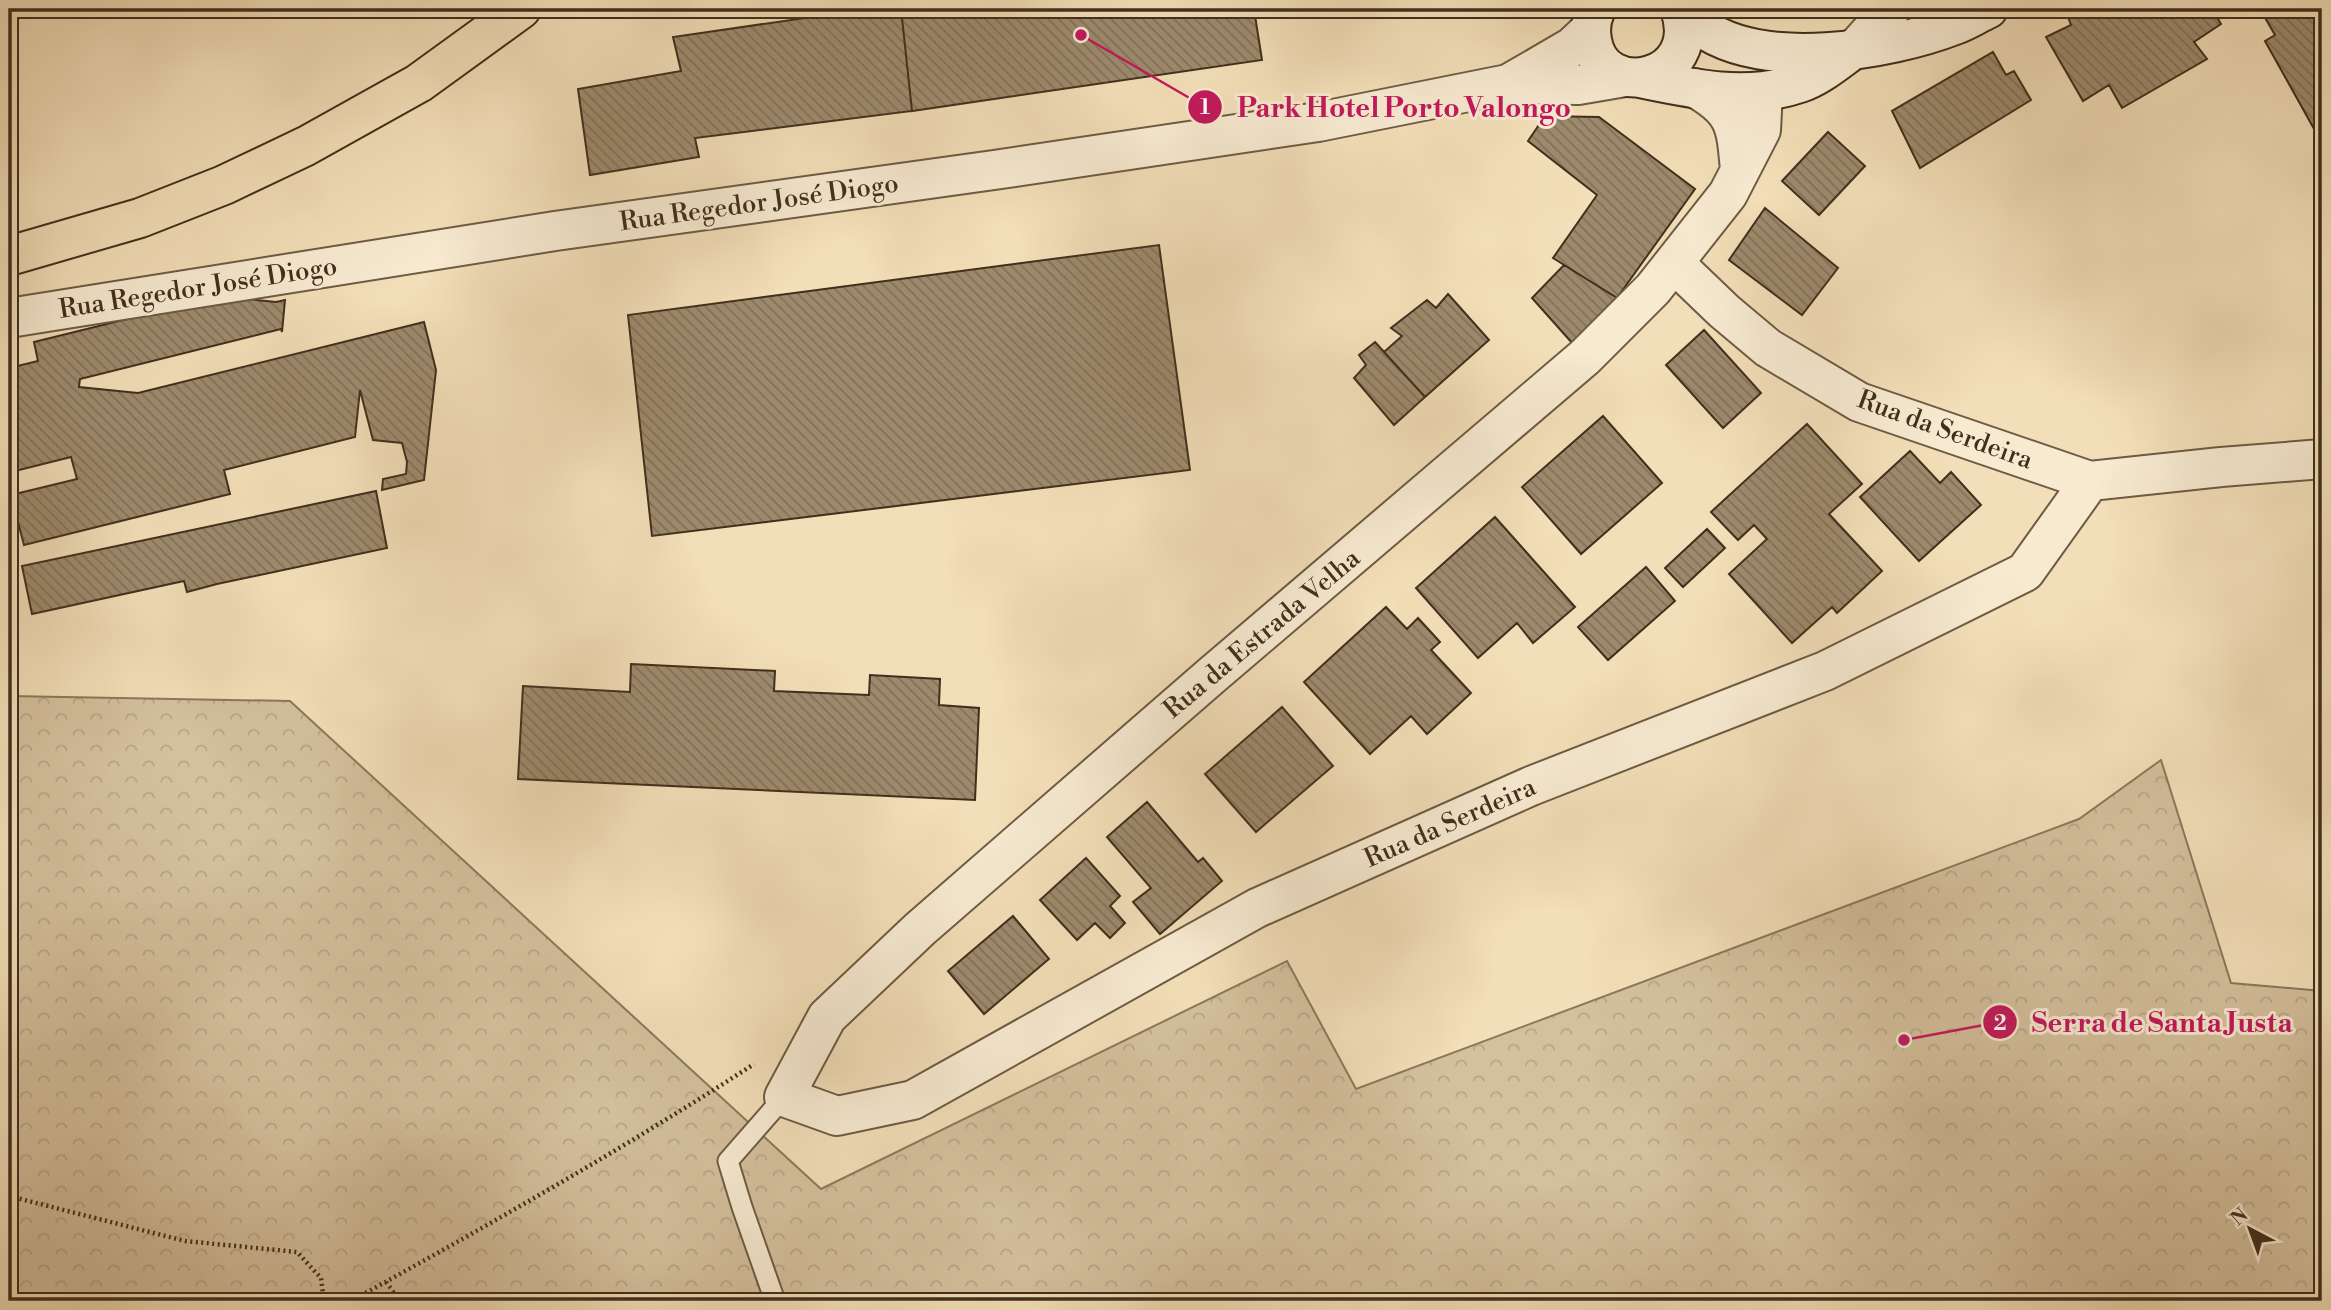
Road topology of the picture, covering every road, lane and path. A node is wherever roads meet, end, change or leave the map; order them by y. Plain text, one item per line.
1 (521, 9) edge
2 (1681, 9) edge
3 (1891, 9) edge
4 (1988, 9) edge
5 (1593, 19) edge
6 (1724, 39) junction
7 (1855, 49) junction
8 (1632, 77) junction
9 (1801, 83) junction
10 (1508, 84) junction
11 (1695, 88) junction
12 (1763, 92) junction
13 (1761, 130) junction
14 (1740, 170) junction
15 (9, 257) edge
16 (1674, 263) junction
17 (9, 318) edge
18 (2322, 459) edge
19 (2090, 481) junction
20 (757, 1062) dead end
21 (784, 1097) junction
22 (9, 1196) edge
23 (386, 1282) junction
24 (324, 1301) edge
25 (351, 1301) edge
26 (400, 1301) edge
27 (775, 1301) edge

1 - 15 main road
2 - 6 street
2 - 8 street
3 - 7 street
4 - 7 street
5 - 8 street
5 - 10 street, Rua Regedor José Diogo
6 - 7 street
6 - 12 street
7 - 9 street
8 - 10 street, Rua Regedor José Diogo
8 - 11 street
9 - 12 street
9 - 13 street, Rua da Estrada Velha
10 - 17 street, Rua Regedor José Diogo
11 - 12 street
11 - 14 street
12 - 13 street, Rua da Estrada Velha
13 - 14 street, Rua da Estrada Velha
14 - 16 street, Rua da Estrada Velha
16 - 19 street, Rua da Serdeira
16 - 21 street, Rua da Estrada Velha
18 - 19 street, Rua da Serdeira
19 - 21 street, Rua da Serdeira
20 - 23 path
21 - 27 lane
22 - 24 path
23 - 25 path
23 - 26 path

